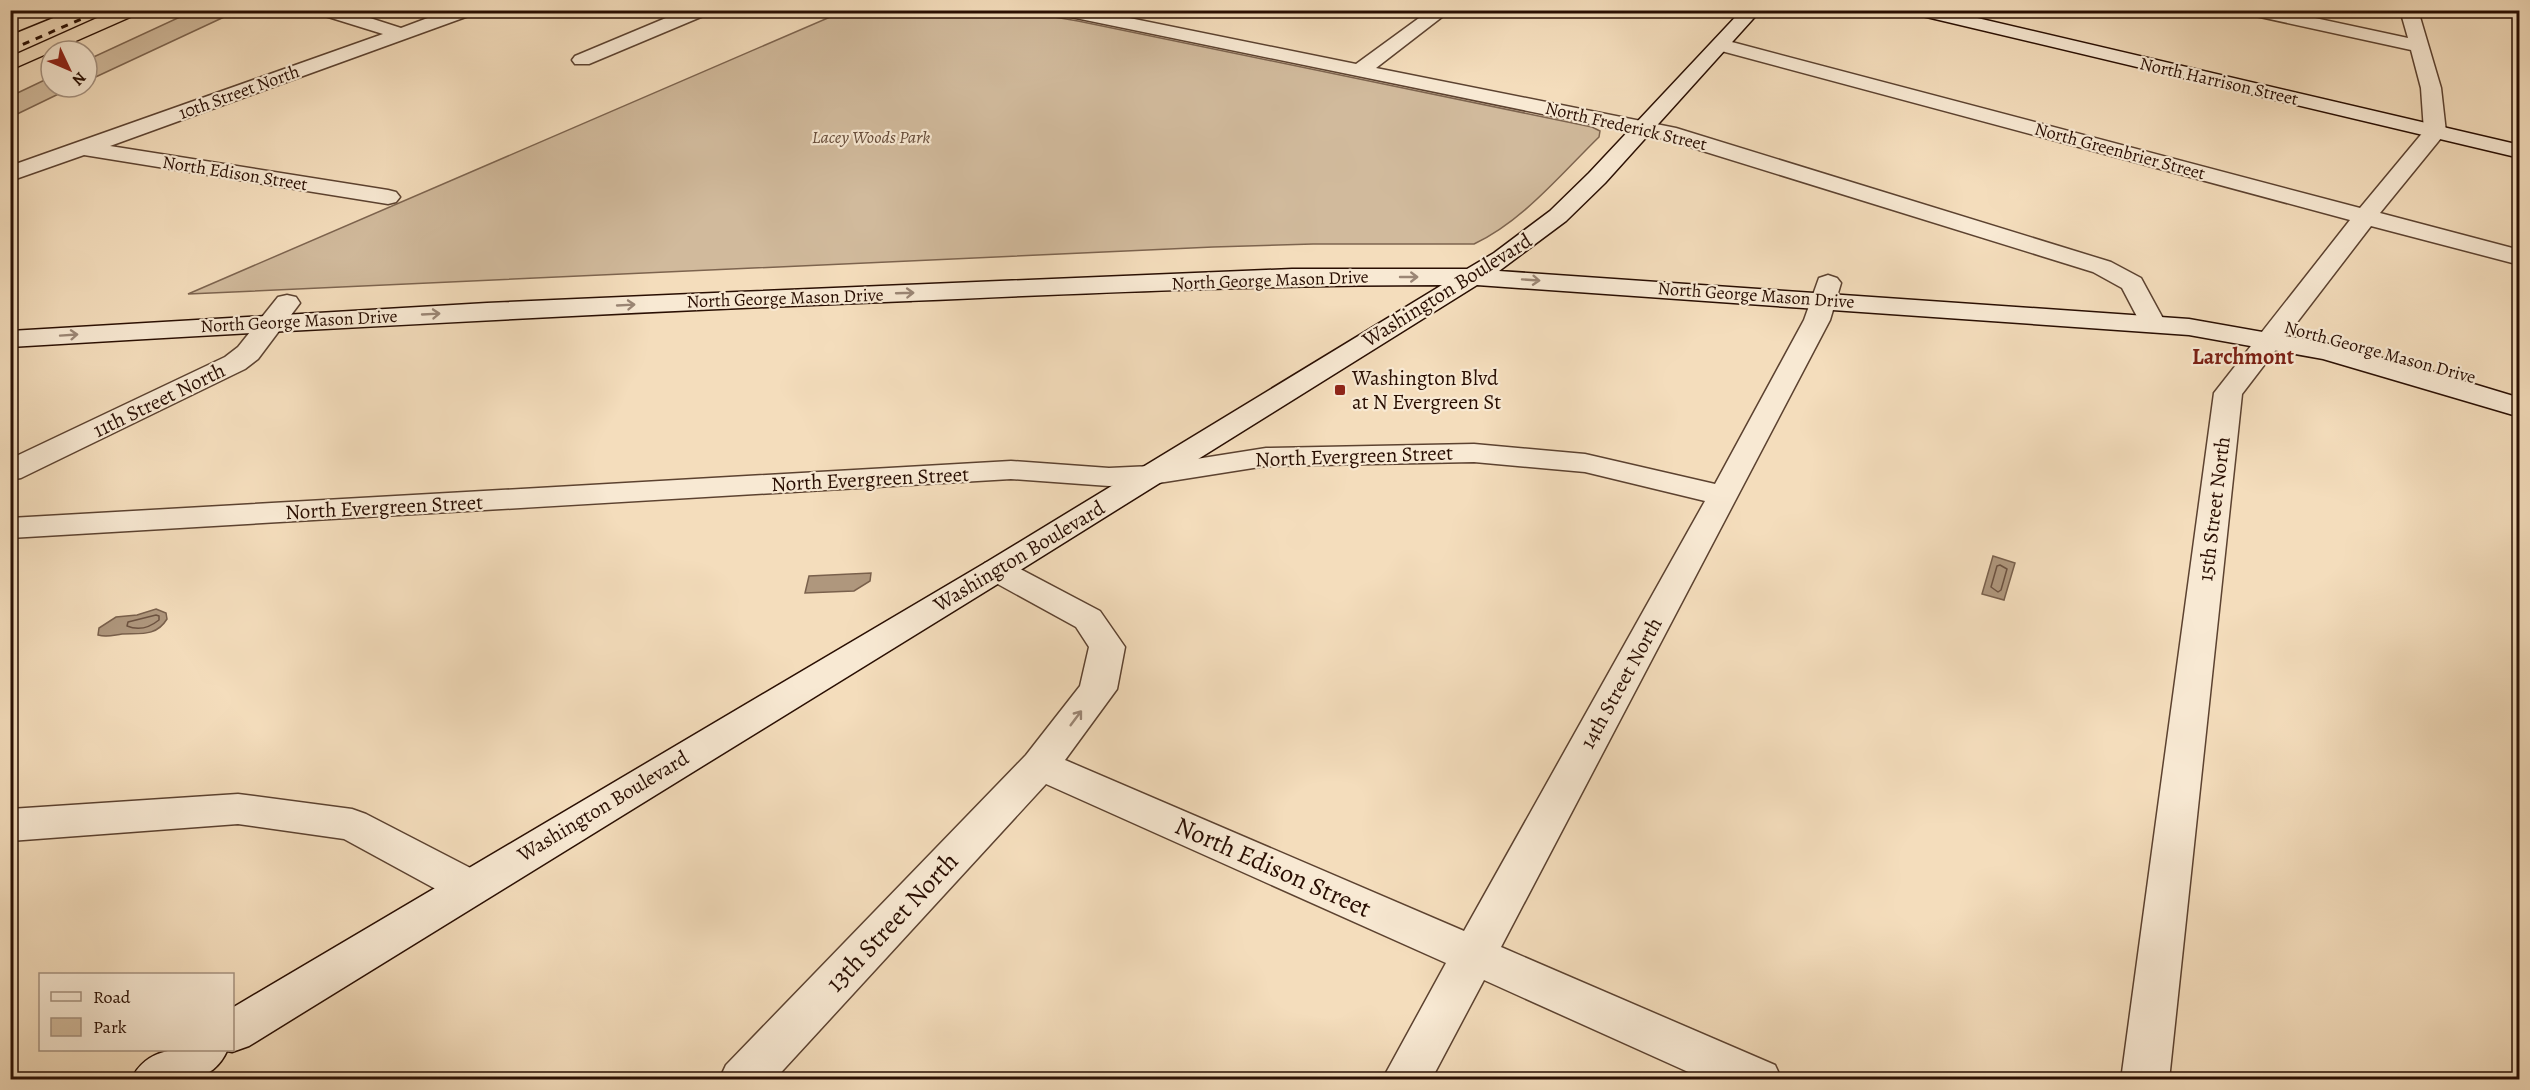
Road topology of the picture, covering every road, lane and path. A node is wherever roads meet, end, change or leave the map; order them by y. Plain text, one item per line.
1 (53, 10) edge
2 (131, 10) edge
3 (146, 10) edge
4 (468, 10) edge
5 (702, 10) edge
6 (1061, 10) edge
7 (1148, 10) edge
8 (1442, 10) edge
9 (1752, 10) edge
10 (1918, 10) edge
11 (2251, 10) edge
12 (2414, 10) edge
13 (331, 12) dead end
14 (1126, 22) junction
15 (10, 29) edge
16 (401, 33) junction
17 (85, 39) edge
18 (1721, 45) junction
19 (2417, 46) junction
20 (582, 60) dead end
21 (39, 61) edge
22 (10, 64) edge
23 (1360, 70) junction
24 (10, 75) edge
25 (1645, 128) junction
26 (2434, 132) junction
27 (81, 148) junction
28 (2520, 152) edge
29 (10, 174) edge
30 (388, 197) dead end
31 (2365, 216) junction
32 (1503, 258) junction
33 (2520, 258) edge
34 (1292, 277) junction
35 (1473, 277) junction
36 (1826, 291) junction
37 (279, 313) junction
38 (2149, 316) junction
39 (10, 317) edge
40 (2275, 332) junction
41 (10, 339) edge
42 (1347, 353) junction
43 (2520, 391) edge
44 (2520, 408) edge
45 (10, 471) edge
46 (1152, 475) junction
47 (1724, 496) junction
48 (10, 528) edge
49 (997, 570) junction
50 (1041, 765) junction
51 (10, 825) edge
52 (469, 887) junction
53 (1475, 955) junction
54 (234, 1031) edge
55 (202, 1051) edge
56 (155, 1080) edge
57 (743, 1080) edge
58 (1406, 1080) edge
59 (1758, 1080) edge
60 (2145, 1080) edge

1 - 15 highway
2 - 22 highway
3 - 17 highway
4 - 16 street, 10th Street North
5 - 20 street
6 - 14 street, North Frederick Street
7 - 14 street
8 - 23 street
9 - 18 street, Washington Boulevard
10 - 26 street, North Harrison Street
11 - 19 street
12 - 19 street
13 - 16 street
14 - 23 street, North Frederick Street
16 - 27 street, 10th Street North
18 - 25 street, Washington Boulevard
18 - 31 street, North Greenbrier Street
19 - 26 street
21 - 24 highway
23 - 25 street, North Frederick Street
25 - 32 street, Washington Boulevard
25 - 38 street, North Frederick Street
26 - 28 street, North Harrison Street
26 - 31 street, 15th Street North
27 - 29 street, 10th Street North
27 - 30 street, North Edison Street
31 - 33 street, North Greenbrier Street
31 - 40 street, 15th Street North
32 - 35 street, Washington Boulevard
32 - 36 street, North George Mason Drive
32 - 37 street, North George Mason Drive
34 -> 35 street, North George Mason Drive
37 -> 34 street, North George Mason Drive
34 - 42 street
35 -> 36 street, North George Mason Drive
35 - 42 street, Washington Boulevard
36 - 38 street, North George Mason Drive
36 - 47 street, 14th Street North
37 - 39 street, North George Mason Drive
41 -> 37 street, North George Mason Drive
37 - 45 street, 11th Street North
38 - 40 street, North George Mason Drive
40 - 43 street, North George Mason Drive
40 - 44 street, North George Mason Drive
40 - 60 street, 15th Street North
42 - 46 street, Washington Boulevard
46 - 47 street, North Evergreen Street
46 - 48 street, North Evergreen Street
46 - 49 street, Washington Boulevard
47 - 53 street, 14th Street North
50 -> 49 street
49 - 52 street, Washington Boulevard
50 - 53 street, North Edison Street
50 - 57 street, 13th Street North
51 - 52 street
52 - 54 street, Washington Boulevard
53 - 58 street, 14th Street North
53 - 59 street, North Edison Street
55 - 56 street

